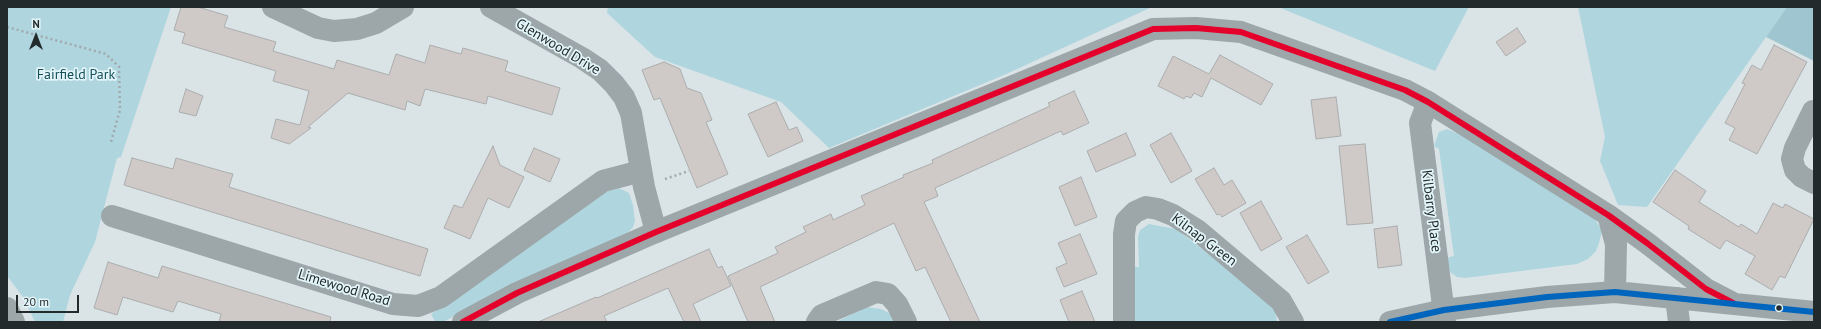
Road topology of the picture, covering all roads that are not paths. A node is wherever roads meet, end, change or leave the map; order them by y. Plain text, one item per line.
1 (273, 7) edge
2 (403, 7) edge
3 (491, 7) edge
4 (1428, 102) junction
5 (1813, 111) dead end
6 (641, 171) junction
7 (1814, 183) edge
8 (1608, 215) junction
9 (112, 216) dead end
10 (656, 232) junction
11 (1647, 243) junction
12 (1615, 292) junction
13 (1676, 298) junction
14 (1733, 303) junction
15 (7, 308) edge
16 (1814, 312) edge
17 (1444, 316) edge
18 (14, 322) edge
19 (463, 322) edge
20 (816, 322) edge
21 (906, 322) edge
22 (1124, 322) edge
23 (1293, 322) edge
24 (1390, 322) edge
25 (1679, 322) edge

1 - 2 street
3 - 6 street, Glenwood Drive
4 - 8 street
4 - 10 street
4 - 17 street, Kilbarry Place
5 - 7 street
6 - 9 street, Limewood Road
6 - 10 street, Glenwood Drive
8 - 11 street
8 - 12 street
10 - 19 street
11 - 13 street
11 - 14 street
12 - 13 street
12 - 17 street
13 - 14 street
13 - 25 street
14 - 16 street
15 - 18 street
17 - 24 street
20 - 21 street
22 - 23 street, Kilnap Green

